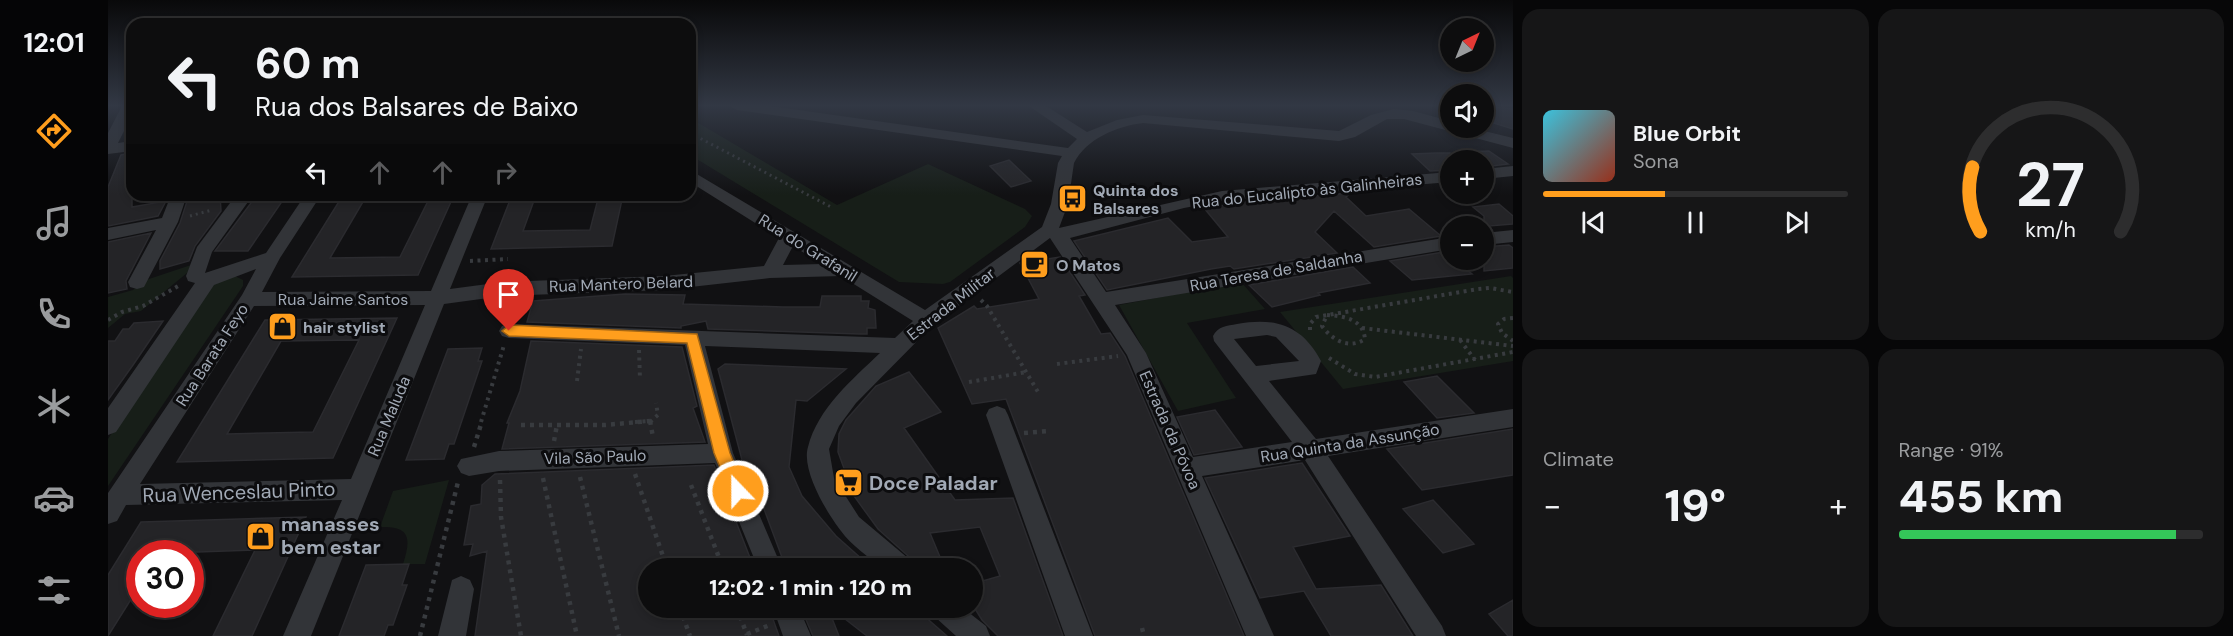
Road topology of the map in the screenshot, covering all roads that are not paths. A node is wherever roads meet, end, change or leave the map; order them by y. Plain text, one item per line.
1 (948, 136) edge
2 (1083, 136) edge
3 (1094, 136) edge
4 (1494, 138) edge
5 (1088, 139) junction
6 (1513, 143) edge
7 (126, 146) edge
8 (108, 148) edge
9 (1071, 153) junction
10 (1513, 171) edge
11 (1494, 173) edge
12 (1440, 178) edge
13 (696, 179) edge
14 (177, 201) edge
15 (240, 201) edge
16 (309, 201) edge
17 (477, 201) edge
18 (169, 222) junction
19 (1054, 232) junction
20 (108, 234) edge
21 (789, 236) junction
22 (1513, 236) edge
23 (1494, 238) edge
24 (1440, 245) edge
25 (272, 256) junction
26 (844, 270) junction
27 (770, 272) junction
28 (201, 278) junction
29 (137, 282) dead end
30 (437, 298) junction
31 (249, 299) junction
32 (1102, 300) junction
33 (926, 320) junction
34 (509, 331) road end
35 (693, 338) junction
36 (900, 346) junction
37 (1253, 375) dead end
38 (997, 415) dead end
39 (1513, 418) edge
40 (108, 426) edge
41 (1311, 449) junction
42 (722, 453) junction
43 (465, 468) road end
44 (1188, 468) junction
45 (358, 489) junction
46 (114, 504) edge
47 (766, 558) edge
48 (888, 558) edge
49 (461, 589) dead end
50 (790, 618) edge
51 (955, 618) edge
52 (297, 636) edge
53 (452, 636) edge
54 (797, 636) edge
55 (976, 636) edge
56 (1078, 636) edge
57 (1260, 636) edge
58 (1432, 636) edge

1 - 9 street
2 - 5 street
3 - 5 street
4 - 6 street
5 - 9 street
7 - 8 street
9 - 19 street
10 - 11 street
12 - 19 street, Rua do Eucalipto às Galinheiras
13 - 21 street, Rua do Grafanil
14 - 18 street
15 - 28 street
16 - 25 street, Rua Barata Feyo
17 - 30 street, Rua Maluda
18 - 20 street
18 - 29 street
19 - 32 street, Estrada da Póvoa
19 - 33 street, Estrada Militar
21 - 26 street, Rua do Grafanil
21 - 27 street
22 - 23 street
24 - 32 street, Rua Teresa de Saldanha
25 - 28 street
25 - 31 street, Rua Barata Feyo
26 - 27 street, Rua Mantero Belard
26 - 33 street, Rua do Grafanil
27 - 30 street, Rua Mantero Belard
28 - 40 street
30 - 31 street, Rua Jaime Santos
30 - 45 street, Rua Maluda
31 - 46 street, Rua Barata Feyo
32 - 44 street, Estrada da Póvoa
33 - 36 street, Estrada Militar
34 - 35 street
35 - 36 street
35 - 42 street
36 - 48 street, Estrada Militar
37 - 41 street
38 - 56 street
39 - 41 street, Rua Quinta da Assunção
41 - 44 street, Rua Quinta da Assunção
41 - 58 street
42 - 43 street, Vila São Paulo
42 - 47 street
44 - 57 street, Estrada da Póvoa
45 - 46 street, Rua Wenceslau Pinto
45 - 52 street, Rua Maluda
49 - 53 street
50 - 54 street
51 - 55 street

